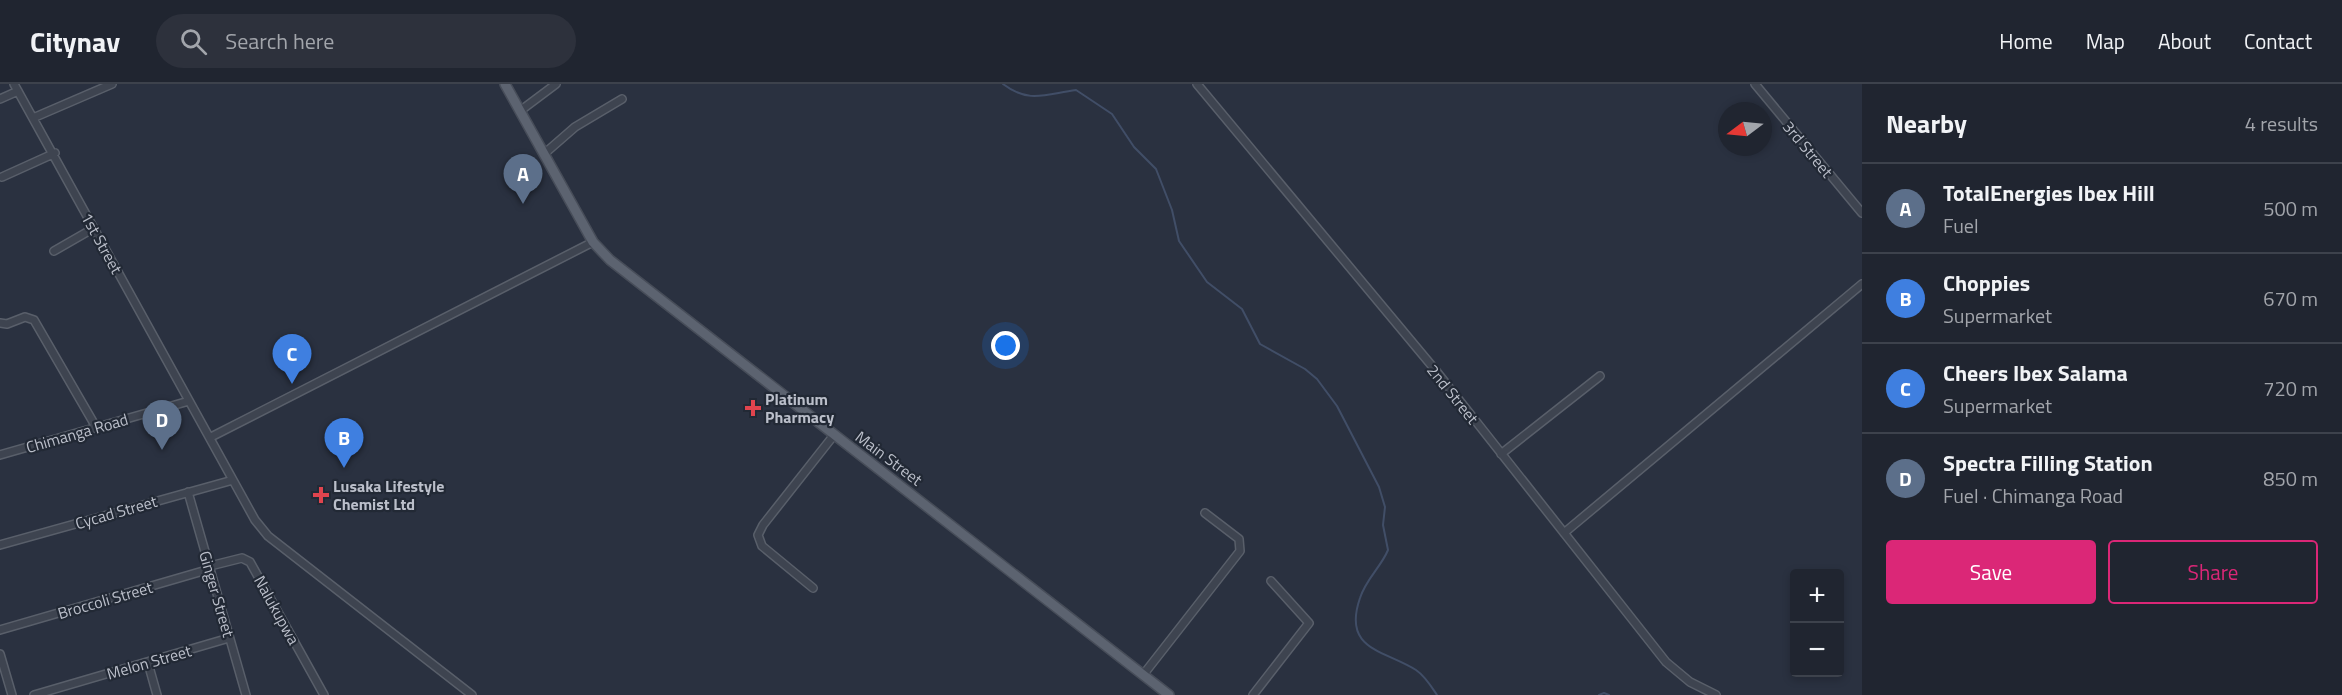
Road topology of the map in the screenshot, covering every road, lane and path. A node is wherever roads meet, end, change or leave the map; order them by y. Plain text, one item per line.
1 (112, 84) edge
2 (505, 84) edge
3 (556, 84) edge
4 (1197, 84) edge
5 (1755, 84) edge
6 (16, 88) edge
7 (0, 99) edge
8 (622, 99) dead end
9 (520, 111) junction
10 (33, 118) junction
11 (55, 153) junction
12 (544, 154) junction
13 (2, 177) dead end
14 (1862, 213) edge
15 (94, 228) junction
16 (593, 242) junction
17 (54, 251) dead end
18 (1862, 284) edge
19 (0, 323) edge
20 (1600, 376) dead end
21 (189, 402) junction
22 (96, 427) junction
23 (834, 435) junction
24 (211, 438) junction
25 (1501, 454) junction
26 (0, 455) edge
27 (233, 480) junction
28 (188, 492) junction
29 (1205, 513) dead end
30 (1564, 533) junction
31 (0, 545) edge
32 (210, 567) junction
33 (1271, 581) dead end
34 (813, 588) dead end
35 (0, 630) edge
36 (229, 638) junction
37 (0, 654) edge
38 (148, 663) junction
39 (1143, 675) junction
40 (12, 695) edge
41 (34, 695) edge
42 (157, 695) edge
43 (246, 695) edge
44 (324, 695) edge
45 (472, 695) edge
46 (1169, 695) edge
47 (1253, 695) edge
48 (1716, 695) edge

1 - 10 street
2 - 9 main road, Main Street
3 - 9 street
4 - 25 street, 2nd Street
5 - 14 street, 3rd Street
6 - 7 street
6 - 10 street, 1st Street
8 - 12 street
9 - 12 main road, Main Street
10 - 11 street, 1st Street
11 - 13 street
11 - 15 street, 1st Street
12 - 16 main road, Main Street
15 - 17 street
15 - 21 street, 1st Street
16 - 23 main road, Main Street
16 - 24 street
18 - 30 street
19 - 22 street
20 - 25 street
21 - 22 street, Chimanga Road
21 - 24 street, 1st Street
22 - 26 street, Chimanga Road
23 - 34 street
23 - 39 main road, Main Street
24 - 27 street, 1st Street
25 - 30 street, 2nd Street
27 - 28 street, Cycad Street
27 - 45 street, 1st Street
28 - 31 street, Cycad Street
28 - 32 street, Ginger Street
29 - 39 street
30 - 48 street, 2nd Street
32 - 35 street, Broccoli Street
32 - 36 street, Ginger Street
32 - 44 street, Nalukupwa
33 - 47 street
36 - 38 street, Melon Street
36 - 43 street, Ginger Street
37 - 40 street
38 - 41 street, Melon Street
38 - 42 street
39 - 46 main road, Main Street

